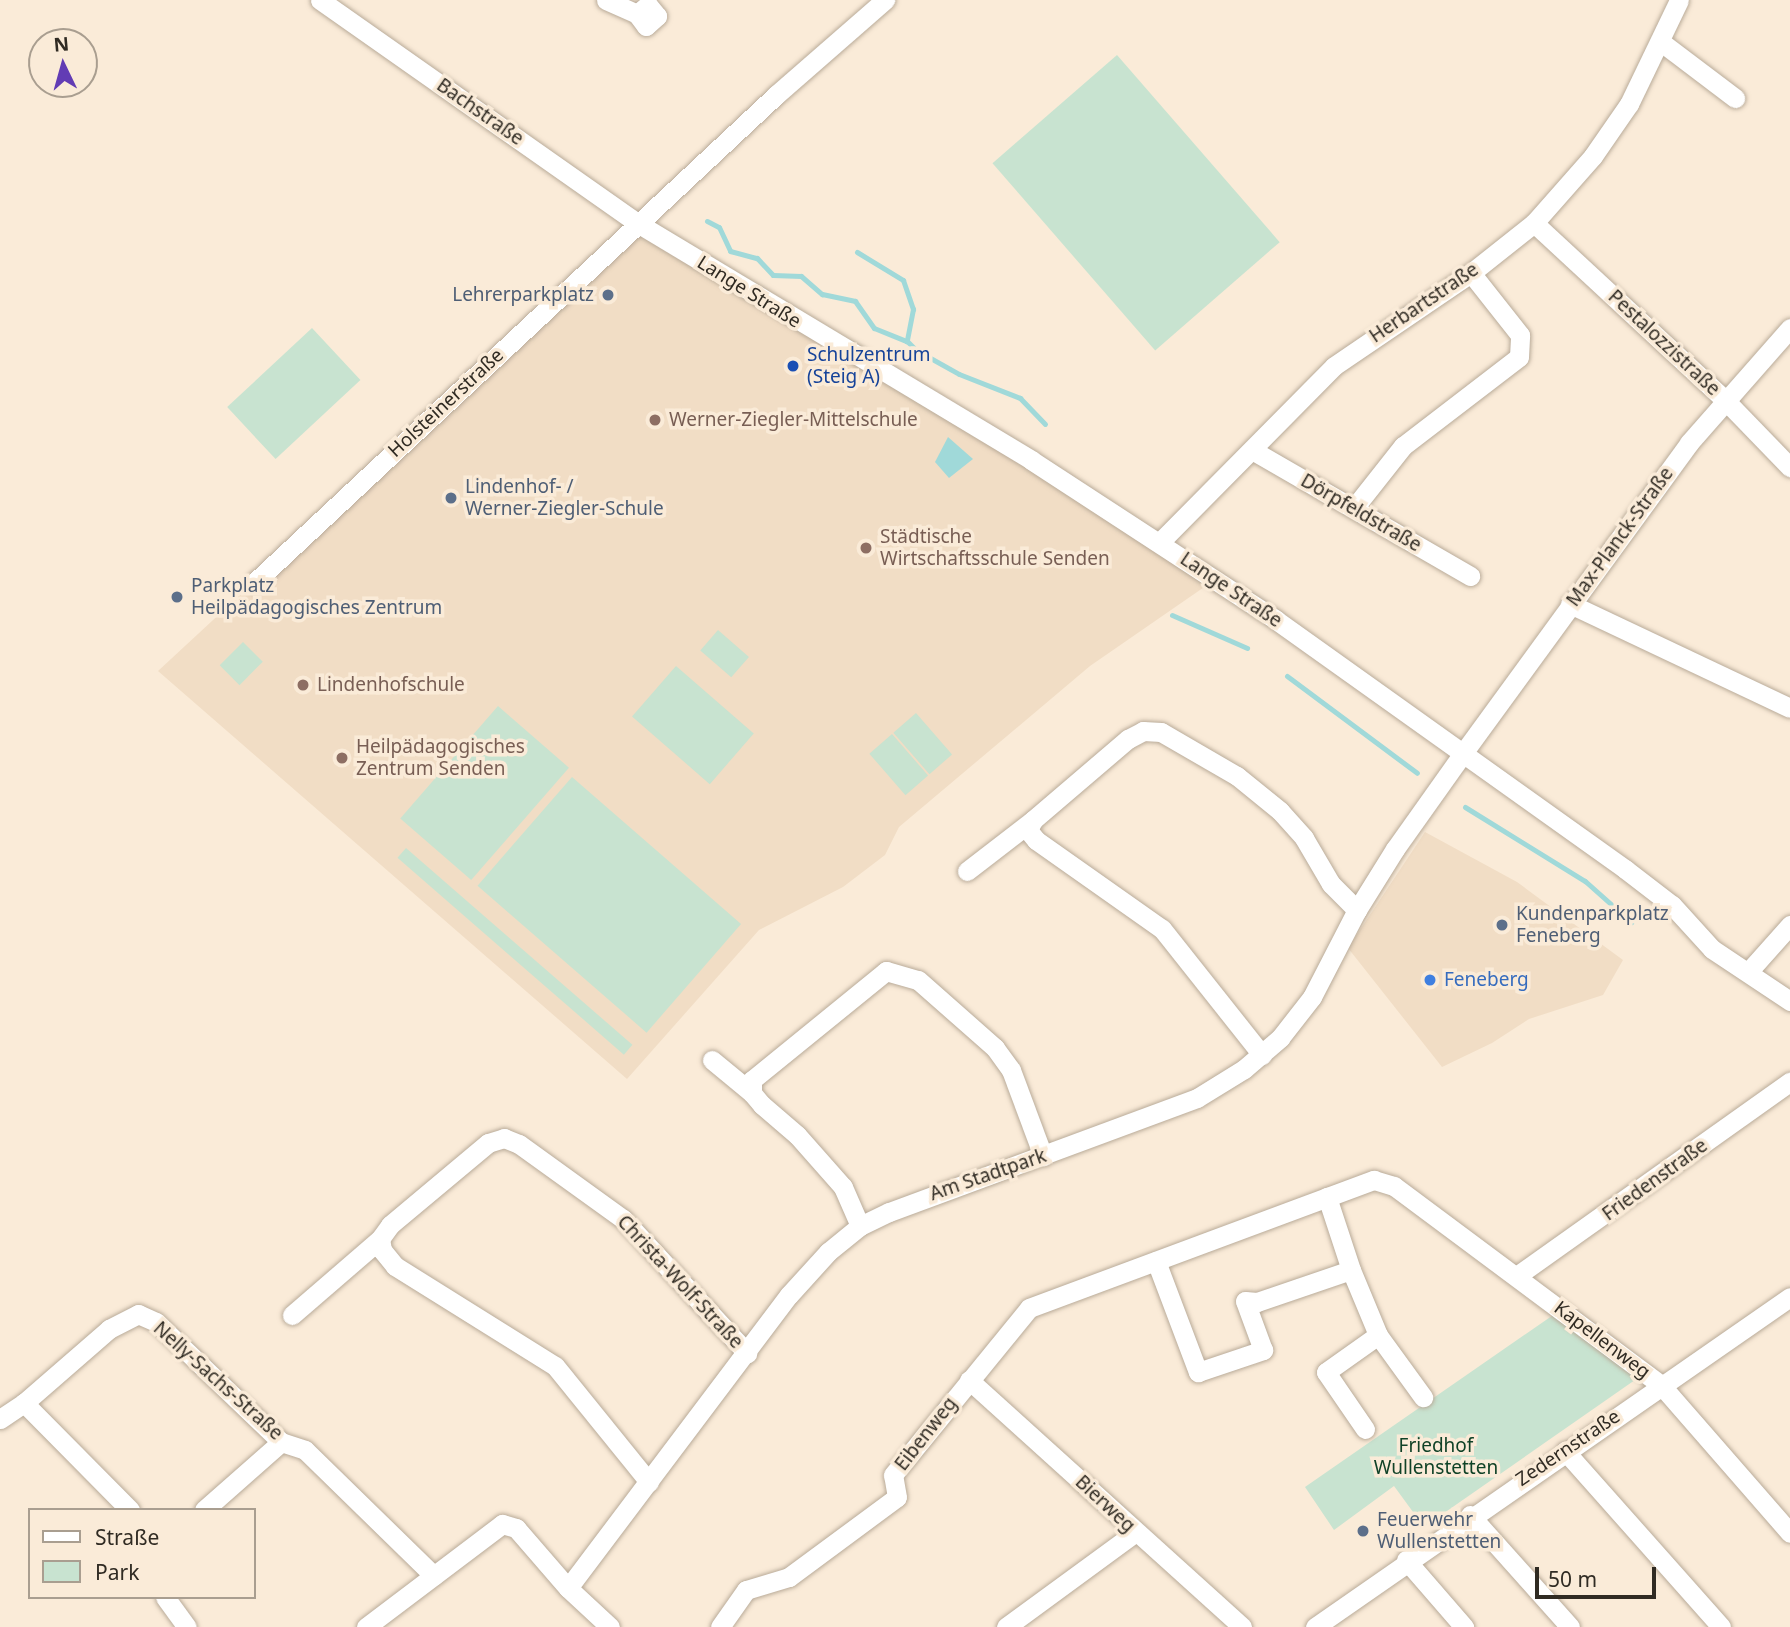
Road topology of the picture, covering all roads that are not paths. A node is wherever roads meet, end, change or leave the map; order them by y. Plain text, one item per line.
1 (320, 0) edge
2 (606, 0) edge
3 (885, 0) edge
4 (1679, 0) edge
5 (637, 14) dead end
6 (1661, 42) junction
7 (1735, 99) dead end
8 (1534, 223) junction
9 (639, 224) junction
10 (1471, 273) junction
11 (1790, 328) edge
12 (1783, 345) edge
13 (1724, 399) junction
14 (1252, 450) junction
15 (1790, 467) edge
16 (1354, 508) junction
17 (1160, 542) junction
18 (1470, 576) dead end
19 (254, 583) dead end
20 (1570, 604) junction
21 (1790, 708) edge
22 (1461, 756) junction
23 (1033, 820) junction
24 (967, 871) dead end
25 (1357, 910) junction
26 (1790, 925) edge
27 (1749, 971) junction
28 (1790, 1001) edge
29 (1262, 1055) junction
30 (712, 1060) dead end
31 (1790, 1082) edge
32 (752, 1093) junction
33 (1043, 1156) junction
34 (1385, 1180) joint
35 (1326, 1197) junction
36 (860, 1226) junction
37 (380, 1239) junction
38 (1156, 1261) junction
39 (1351, 1270) junction
40 (1518, 1275) junction
41 (1790, 1297) edge
42 (292, 1315) dead end
43 (1378, 1335) junction
44 (747, 1353) junction
45 (969, 1380) junction
46 (1661, 1385) junction
47 (1423, 1397) dead end
48 (24, 1403) junction
49 (0, 1419) edge
50 (1365, 1429) dead end
51 (281, 1442) junction
52 (1565, 1451) junction
53 (649, 1482) junction
54 (128, 1508) edge
55 (206, 1508) edge
56 (1470, 1515) junction
57 (1787, 1523) edge
58 (1136, 1532) junction
59 (1406, 1560) junction
60 (434, 1576) junction
61 (568, 1588) junction
62 (166, 1599) edge
63 (187, 1627) edge
64 (366, 1627) edge
65 (610, 1627) edge
66 (720, 1627) edge
67 (1006, 1627) edge
68 (1242, 1627) edge
69 (1315, 1627) edge
70 (1464, 1627) edge
71 (1570, 1627) edge
72 (1721, 1627) edge

1 - 9 street, Bachstraße
2 - 5 street
3 - 9 street, Holsteinerstraße
4 - 6 street, Herbartstraße
6 - 7 street
6 - 8 street, Herbartstraße
8 - 10 street, Herbartstraße
8 - 13 street, Pestalozzistraße
9 - 17 street, Lange Straße
9 - 19 street, Holsteinerstraße
10 - 14 street, Herbartstraße
10 - 16 street
11 - 12 street, Max-Planck-Straße
12 - 13 street, Max-Planck-Straße
13 - 15 street, Pestalozzistraße
13 - 20 street, Max-Planck-Straße
14 - 16 street, Dörpfeldstraße
14 - 17 street, Herbartstraße
16 - 18 street, Dörpfeldstraße
17 - 22 street, Lange Straße
20 - 21 street
20 - 22 street, Max-Planck-Straße
22 - 25 street, Am Stadtpark
22 - 27 street, Lange Straße
23 - 24 street
23 - 25 street
23 - 29 street
25 - 29 street, Am Stadtpark
26 - 27 street
27 - 28 street, Lange Straße
29 - 33 street, Am Stadtpark
30 - 32 street
31 - 40 street, Friedenstraße
32 - 33 street
32 - 36 street
33 - 36 street, Am Stadtpark
34 - 35 street, Eibenweg
34 - 40 street, Kapellenweg
35 - 38 street, Eibenweg
35 - 39 street
36 - 44 street, Am Stadtpark
37 - 42 street, Christa-Wolf-Straße
37 - 44 street, Christa-Wolf-Straße
37 - 53 street
38 - 39 street
38 - 45 street, Eibenweg
39 - 43 street
40 - 46 street, Kapellenweg
41 - 46 street, Zedernstraße
43 - 47 street
43 - 50 street
44 - 53 street, Am Stadtpark
45 - 58 street, Bierweg
45 - 66 street, Eibenweg
46 - 52 street, Zedernstraße
46 - 57 street, Kapellenweg
48 - 49 street, Nelly-Sachs-Straße
48 - 51 street, Nelly-Sachs-Straße
48 - 54 street
51 - 55 street
51 - 60 street, Nelly-Sachs-Straße
52 - 56 street, Zedernstraße
52 - 72 street
53 - 61 street, Am Stadtpark
56 - 59 street, Zedernstraße
56 - 71 street
58 - 67 street
58 - 68 street, Bierweg
59 - 69 street, Zedernstraße
59 - 70 street
60 - 61 street
60 - 64 street
61 - 65 street
62 - 63 street

